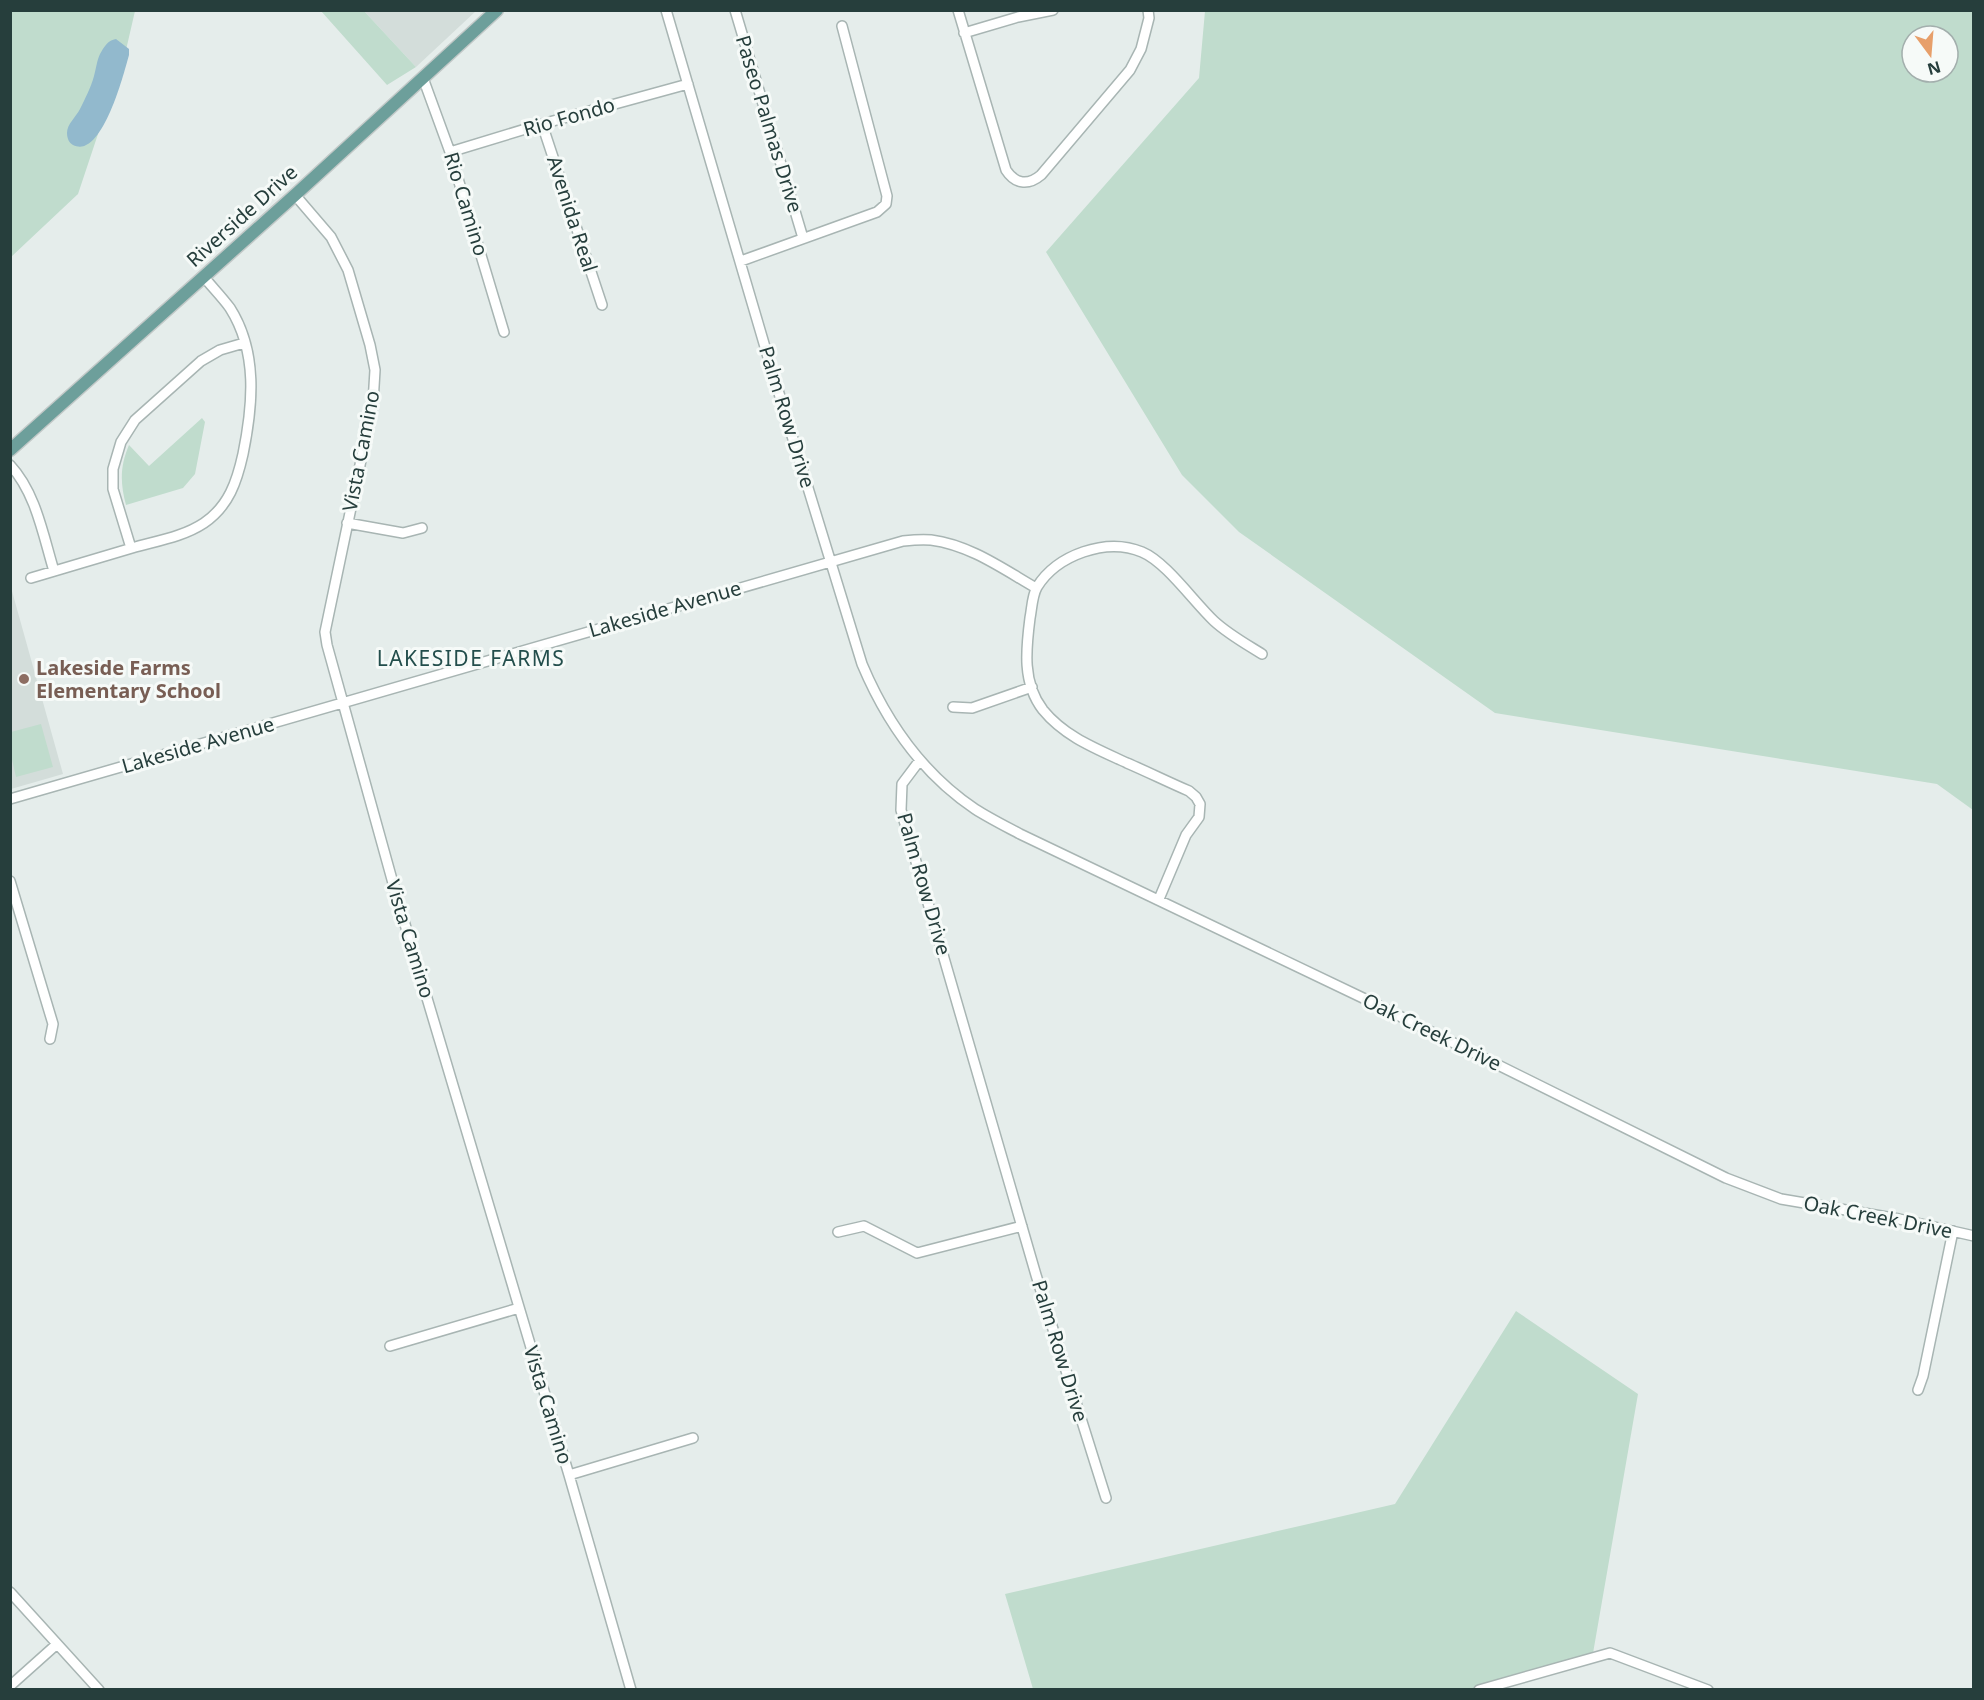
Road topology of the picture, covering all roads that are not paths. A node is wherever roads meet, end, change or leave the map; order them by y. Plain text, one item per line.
1 (497, 10) edge
2 (666, 10) edge
3 (735, 10) edge
4 (958, 10) edge
5 (1053, 10) edge
6 (1148, 10) edge
7 (842, 26) dead end
8 (964, 33) junction
9 (423, 78) junction
10 (688, 84) junction
11 (542, 124) junction
12 (450, 152) junction
13 (295, 195) junction
14 (802, 238) junction
15 (741, 261) junction
16 (204, 277) junction
17 (602, 305) dead end
18 (504, 332) dead end
19 (244, 343) junction
20 (10, 450) edge
21 (10, 465) edge
22 (347, 523) junction
23 (423, 528) dead end
24 (131, 548) junction
25 (830, 561) junction
26 (54, 571) junction
27 (31, 578) dead end
28 (1036, 588) junction
29 (1262, 654) dead end
30 (1032, 687) junction
31 (342, 703) junction
32 (953, 707) dead end
33 (920, 760) junction
34 (10, 799) edge
35 (10, 881) edge
36 (1159, 899) junction
37 (50, 1040) dead end
38 (1022, 1226) junction
39 (1953, 1230) junction
40 (838, 1232) dead end
41 (1974, 1236) edge
42 (519, 1308) junction
43 (390, 1346) dead end
44 (1918, 1390) dead end
45 (693, 1438) dead end
46 (569, 1475) junction
47 (1107, 1498) dead end
48 (10, 1592) edge
49 (57, 1644) junction
50 (10, 1686) edge
51 (99, 1689) edge
52 (631, 1689) edge
53 (1479, 1689) edge
54 (1708, 1689) edge

1 - 9 main road, Riverside Drive
2 - 10 street, Palm Row Drive
3 - 14 street, Paseo Palmas Drive
4 - 8 street
5 - 8 street
6 - 8 street
7 - 14 street
9 - 12 street, Rio Camino
9 - 13 main road, Riverside Drive
10 - 11 street, Rio Fondo
10 - 15 street, Palm Row Drive
11 - 12 street, Rio Fondo
11 - 17 street, Avenida Real
12 - 18 street, Rio Camino
13 - 16 main road, Riverside Drive
13 - 22 street, Vista Camino
14 - 15 street
15 - 25 street, Palm Row Drive
16 - 19 street
16 - 20 main road, Riverside Drive
19 - 24 street
19 - 24 street
21 - 26 street
22 - 23 street
22 - 31 street, Vista Camino
24 - 26 street
25 - 28 street, Lakeside Avenue
25 - 31 street, Lakeside Avenue
25 - 33 street, Palm Row Drive
26 - 27 street
28 - 29 street
28 - 30 street
30 - 32 street
30 - 36 street
31 - 34 street, Lakeside Avenue
31 - 42 street, Vista Camino
33 - 36 street, Oak Creek Drive
33 - 38 street, Palm Row Drive
35 - 37 street
36 - 39 street, Oak Creek Drive
38 - 40 street
38 - 47 street, Palm Row Drive
39 - 41 street, Oak Creek Drive
39 - 44 street
42 - 43 street
42 - 46 street, Vista Camino
45 - 46 street
46 - 52 street, Vista Camino
48 - 49 street
49 - 50 street
49 - 51 street
53 - 54 street

